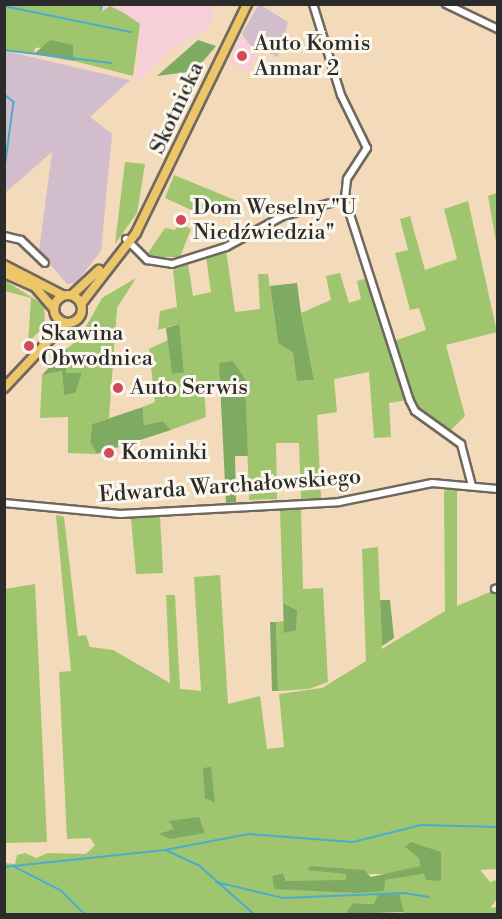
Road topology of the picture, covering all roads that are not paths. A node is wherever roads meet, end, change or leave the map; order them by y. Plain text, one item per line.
1 (247, 4) edge
2 (313, 4) edge
3 (446, 4) edge
4 (498, 29) edge
5 (345, 199) junction
6 (4, 236) edge
7 (128, 240) junction
8 (45, 263) dead end
9 (4, 265) edge
10 (106, 266) junction
11 (4, 273) edge
12 (72, 294) junction
13 (62, 295) junction
14 (81, 304) junction
15 (55, 311) junction
16 (65, 323) junction
17 (46, 337) junction
18 (4, 388) edge
19 (472, 486) junction
20 (498, 489) edge
21 (4, 503) edge

1 - 7 main road, Skotnicka
2 - 5 street
3 - 4 street
5 - 7 street
5 - 19 street
6 - 8 street
7 - 10 main road, Skotnicka
9 - 13 main road
10 - 12 main road
10 - 14 main road
11 - 15 main road
12 - 13 main road
12 - 14 main road
13 - 15 main road
14 - 16 main road
15 - 16 main road
15 - 17 main road
16 - 17 main road
17 - 18 main road
19 - 20 street, Edwarda Warchałowskiego
19 - 21 street, Edwarda Warchałowskiego

